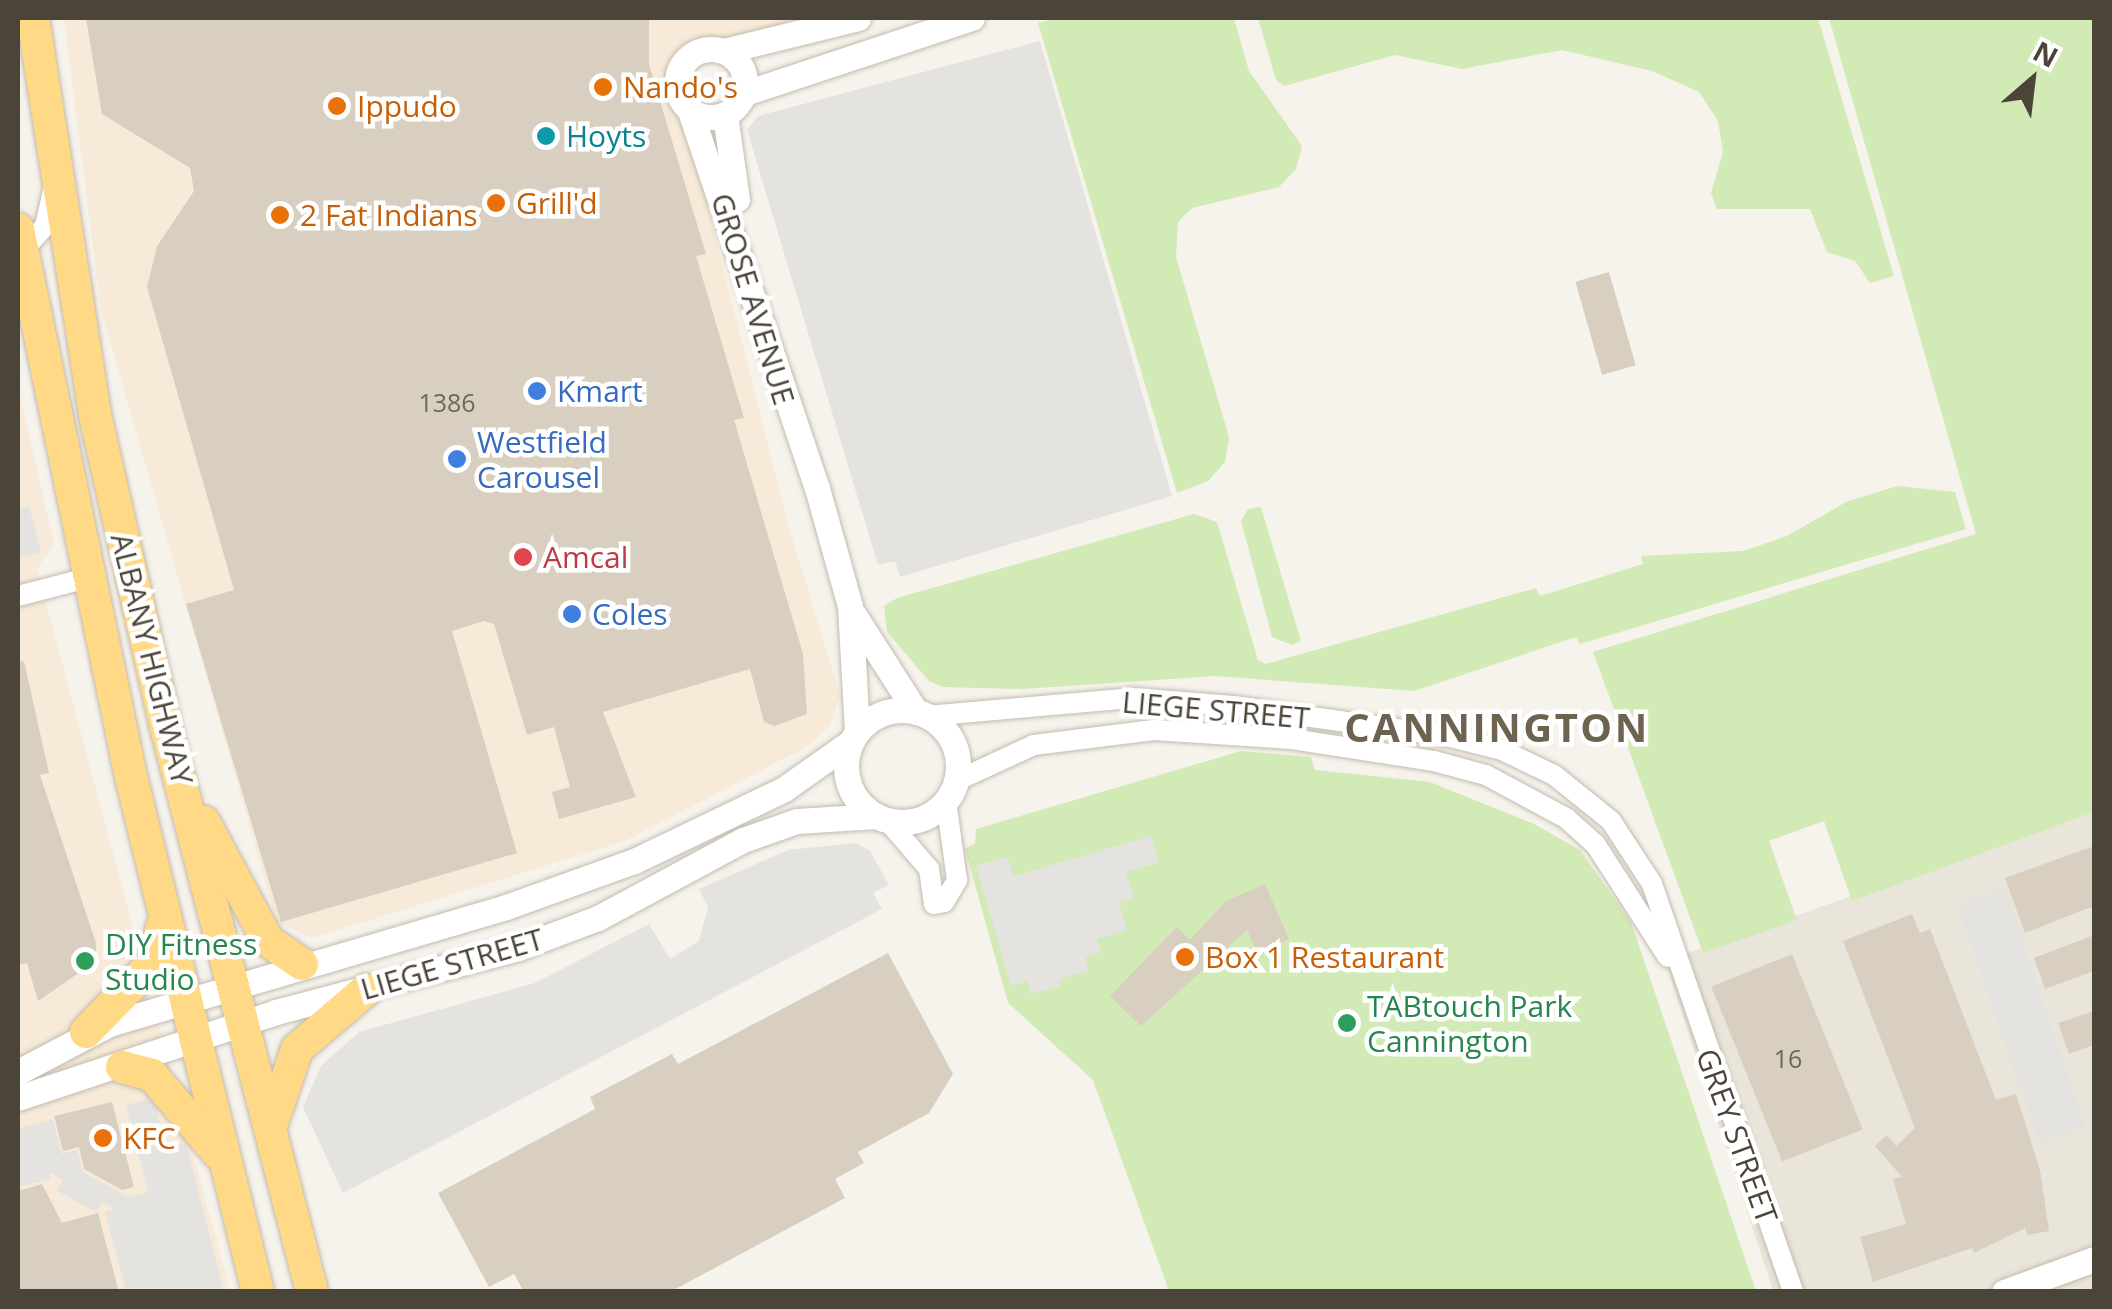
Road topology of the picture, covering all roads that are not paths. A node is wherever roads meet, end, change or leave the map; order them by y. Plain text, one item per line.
1 (32, 18) edge
2 (858, 18) edge
3 (972, 18) edge
4 (724, 51) junction
5 (744, 93) junction
6 (690, 110) junction
7 (726, 115) junction
8 (54, 185) junction
9 (23, 244) edge
10 (18, 329) edge
11 (39, 356) junction
12 (817, 488) junction
13 (87, 578) junction
14 (18, 596) edge
15 (850, 606) junction
16 (922, 714) junction
17 (855, 736) junction
18 (182, 784) junction
19 (951, 791) junction
20 (882, 818) junction
21 (163, 917) junction
22 (302, 964) junction
23 (1681, 980) junction
24 (235, 986) junction
25 (366, 990) junction
26 (184, 1002) junction
27 (244, 1024) junction
28 (86, 1032) junction
29 (194, 1043) junction
30 (122, 1068) junction
31 (18, 1072) edge
32 (18, 1098) edge
33 (270, 1133) junction
34 (224, 1160) junction
35 (2094, 1259) edge
36 (258, 1292) edge
37 (312, 1292) edge
38 (1793, 1292) edge
39 (2004, 1292) edge

1 - 8 highway, ALBANY HIGHWAY
2 - 4 street
3 - 5 street
4 - 5 street
4 - 6 street
5 - 7 street
6 - 7 street
6 - 12 street, GROSE AVENUE
7 - 12 street, GROSE AVENUE
8 - 9 street
8 - 18 highway, ALBANY HIGHWAY
9 - 11 highway, ALBANY HIGHWAY
10 - 11 highway
11 - 13 highway, ALBANY HIGHWAY
12 - 15 street, GROSE AVENUE
13 - 14 street
13 - 21 highway, ALBANY HIGHWAY
15 - 16 street, GROSE AVENUE
15 - 17 street, GROSE AVENUE
16 - 17 street
16 - 19 street
16 - 23 street, LIEGE STREET
17 - 20 street
17 - 22 street, LIEGE STREET
18 - 22 highway
18 - 24 highway, ALBANY HIGHWAY
19 - 20 street
19 - 20 street
19 - 23 street, LIEGE STREET
20 - 25 street, LIEGE STREET
21 - 26 highway, ALBANY HIGHWAY
21 - 28 highway
22 - 24 street, LIEGE STREET
23 - 38 street, GREY STREET
24 - 26 street, LIEGE STREET
24 - 27 highway, ALBANY HIGHWAY
25 - 27 street, LIEGE STREET
25 - 33 highway
26 - 28 street, LIEGE STREET
26 - 29 highway, ALBANY HIGHWAY
27 - 29 street, LIEGE STREET
27 - 33 highway, ALBANY HIGHWAY
28 - 31 street, LIEGE STREET
29 - 30 street, LIEGE STREET
29 - 34 highway, ALBANY HIGHWAY
30 - 32 street, LIEGE STREET
30 - 34 highway
33 - 37 highway, ALBANY HIGHWAY
34 - 36 highway, ALBANY HIGHWAY
35 - 39 street

